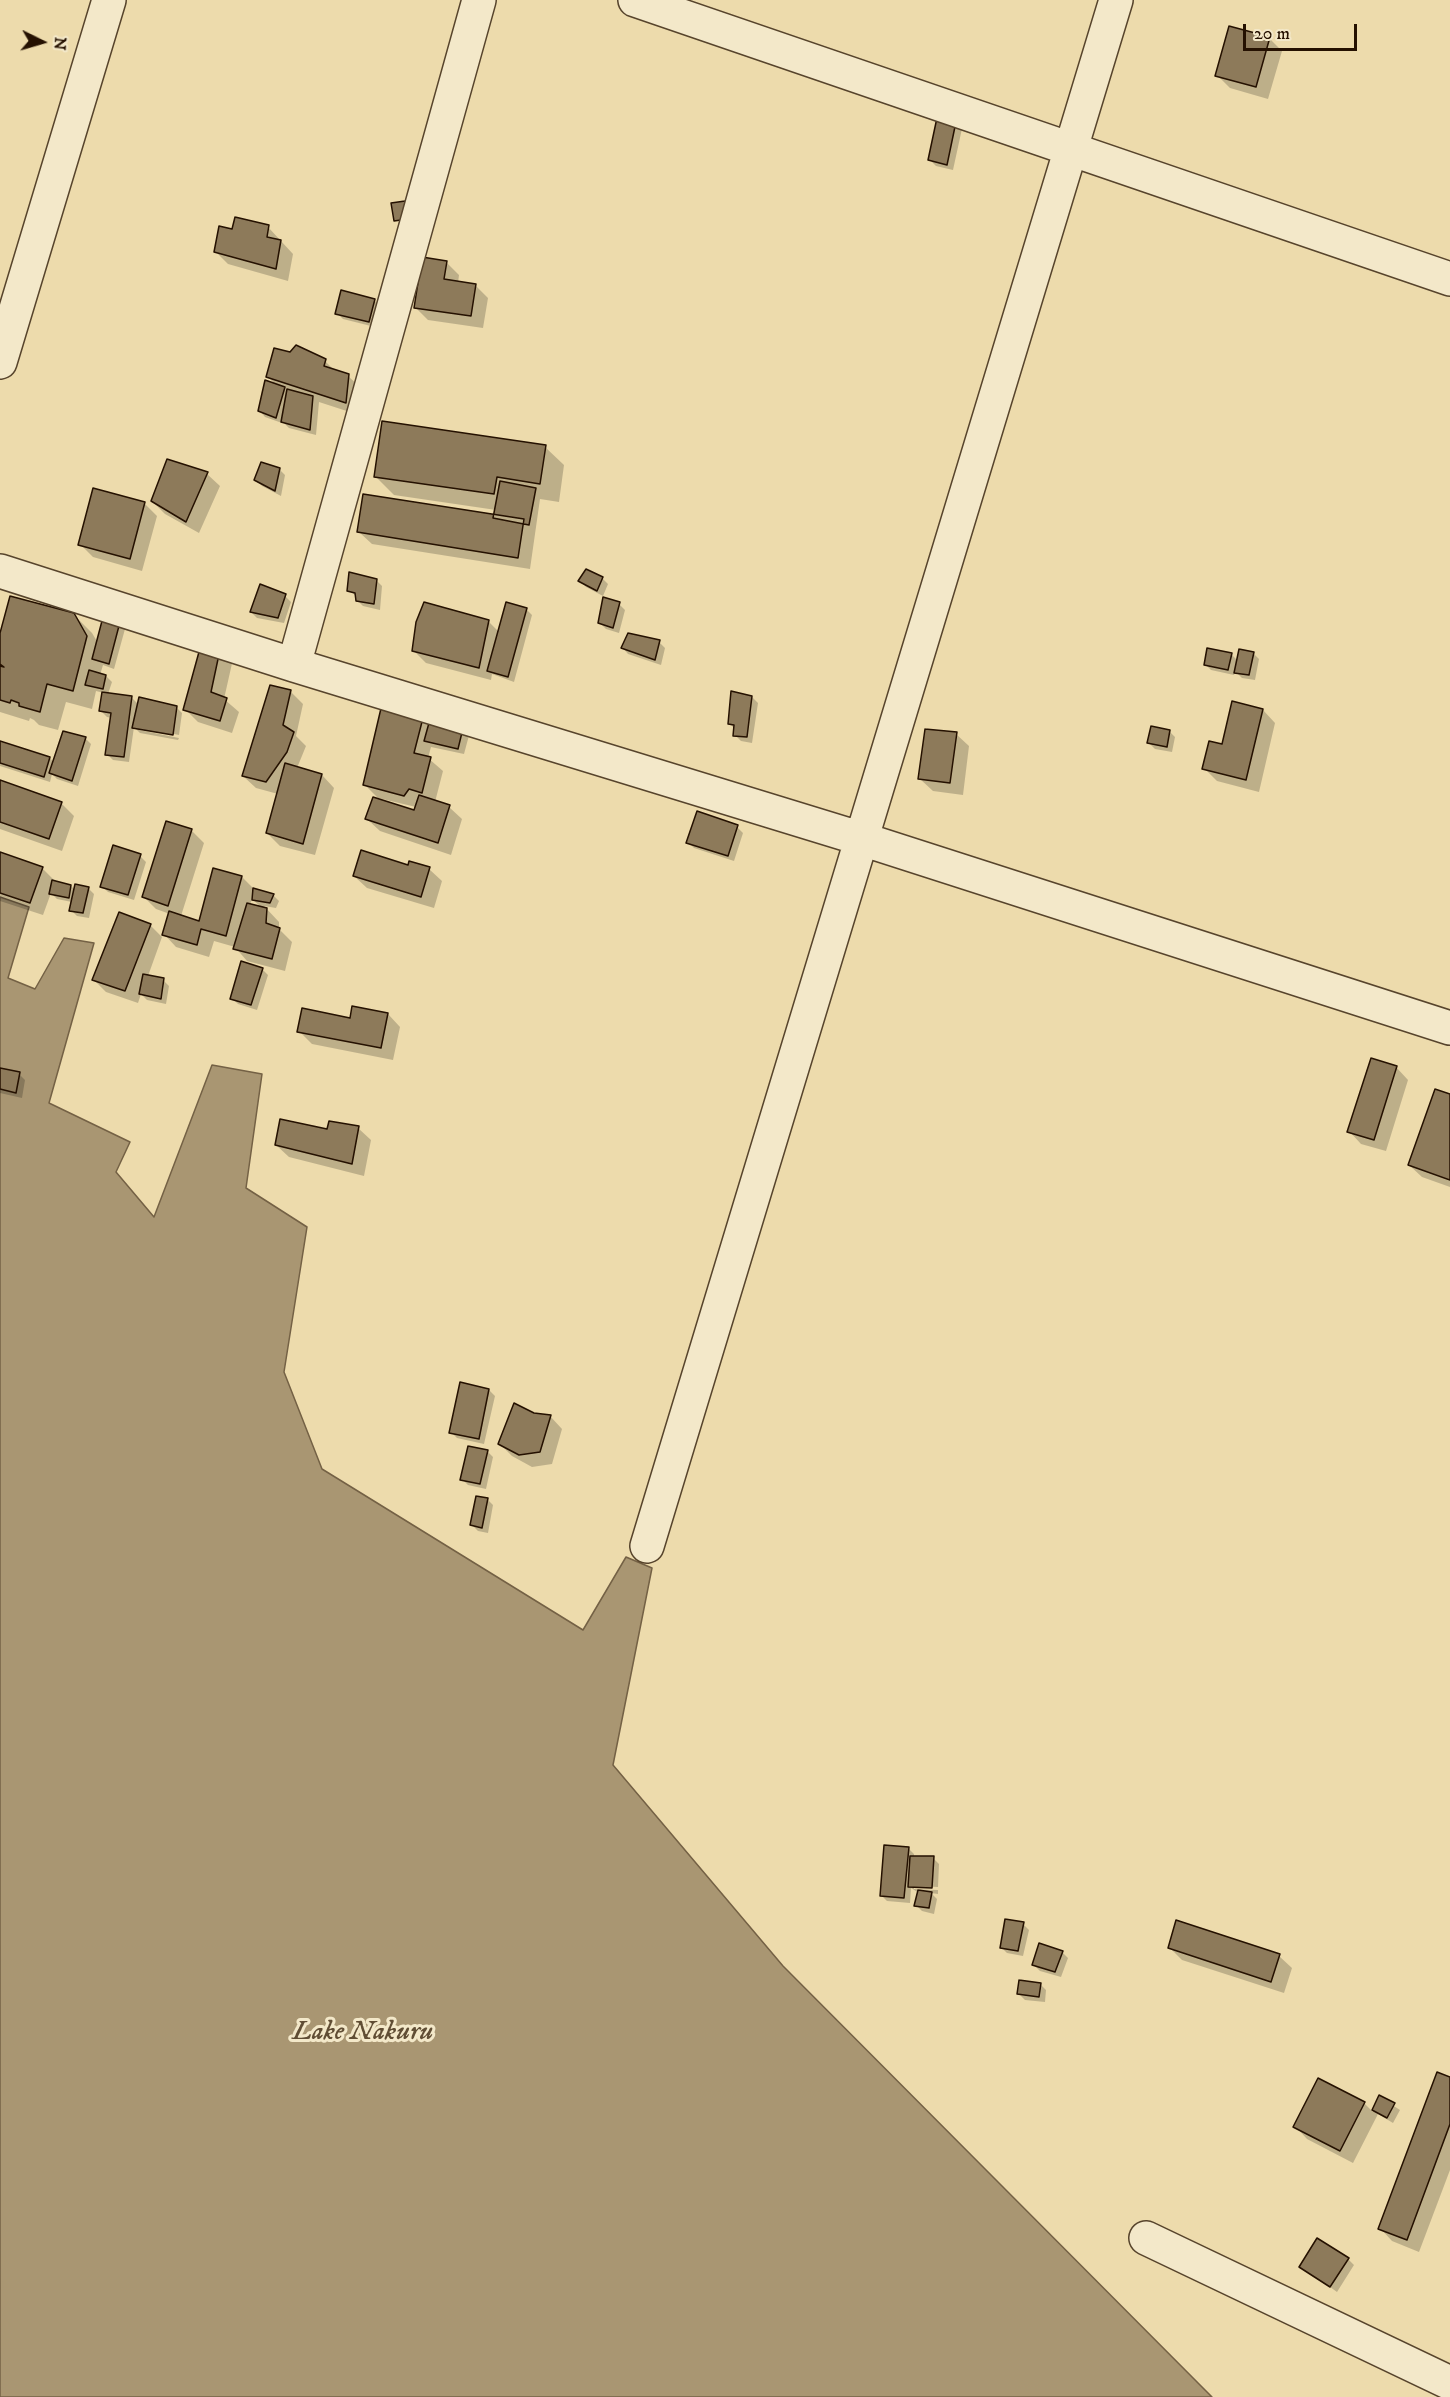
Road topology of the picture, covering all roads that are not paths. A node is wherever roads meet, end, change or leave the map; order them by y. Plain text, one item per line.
1 (109, 0) edge
2 (479, 0) edge
3 (635, 0) edge
4 (1116, 0) edge
5 (1070, 147) junction
6 (1450, 279) edge
7 (0, 362) edge
8 (0, 571) edge
9 (294, 665) junction
10 (862, 840) junction
11 (1450, 1028) edge
12 (647, 1546) dead end
13 (1146, 2238) dead end
14 (1450, 2383) edge

1 - 7 street
2 - 9 street
3 - 5 street
4 - 5 street
5 - 6 street
5 - 10 street
8 - 9 street
9 - 10 street
10 - 11 street
10 - 12 street
13 - 14 street

